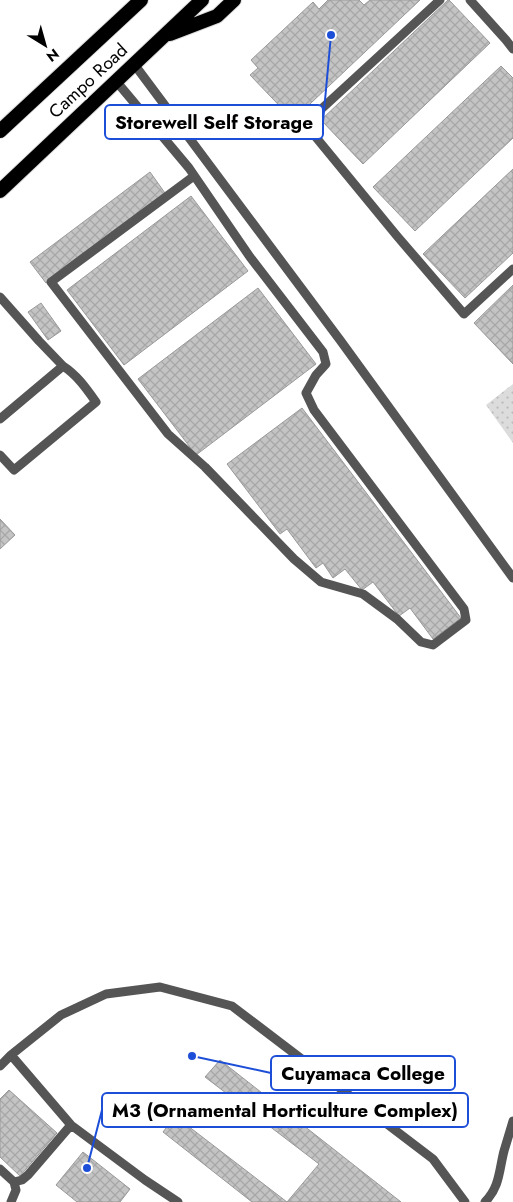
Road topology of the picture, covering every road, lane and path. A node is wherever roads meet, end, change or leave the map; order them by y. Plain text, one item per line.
1 (141, 0) edge
2 (202, 0) edge
3 (234, 0) edge
4 (440, 0) edge
5 (470, 0) edge
6 (162, 38) junction
7 (513, 49) edge
8 (134, 64) junction
9 (116, 80) junction
10 (0, 131) edge
11 (194, 176) junction
12 (0, 191) edge
13 (513, 269) edge
14 (0, 297) edge
15 (63, 366) junction
16 (0, 419) edge
17 (0, 455) edge
18 (513, 578) edge
19 (11, 1055) junction
20 (0, 1066) edge
21 (513, 1121) edge
22 (71, 1125) junction
23 (0, 1169) edge
24 (14, 1182) junction
25 (11, 1202) edge
26 (178, 1202) edge
27 (465, 1202) edge
28 (485, 1202) edge

1 - 10 highway, Campo Road
2 - 6 highway, Campo Road
3 - 6 highway
4 - 13 lane
5 - 7 lane
6 - 8 highway, Campo Road
8 - 9 highway, Campo Road
8 - 18 lane
9 - 11 lane
9 - 12 highway, Campo Road
11 - 11 lane
14 - 15 lane
15 - 16 lane
15 - 17 lane
19 - 20 lane
19 - 22 lane
19 - 27 lane
21 - 28 lane
22 - 24 lane
22 - 26 lane
23 - 24 lane
24 - 25 lane

